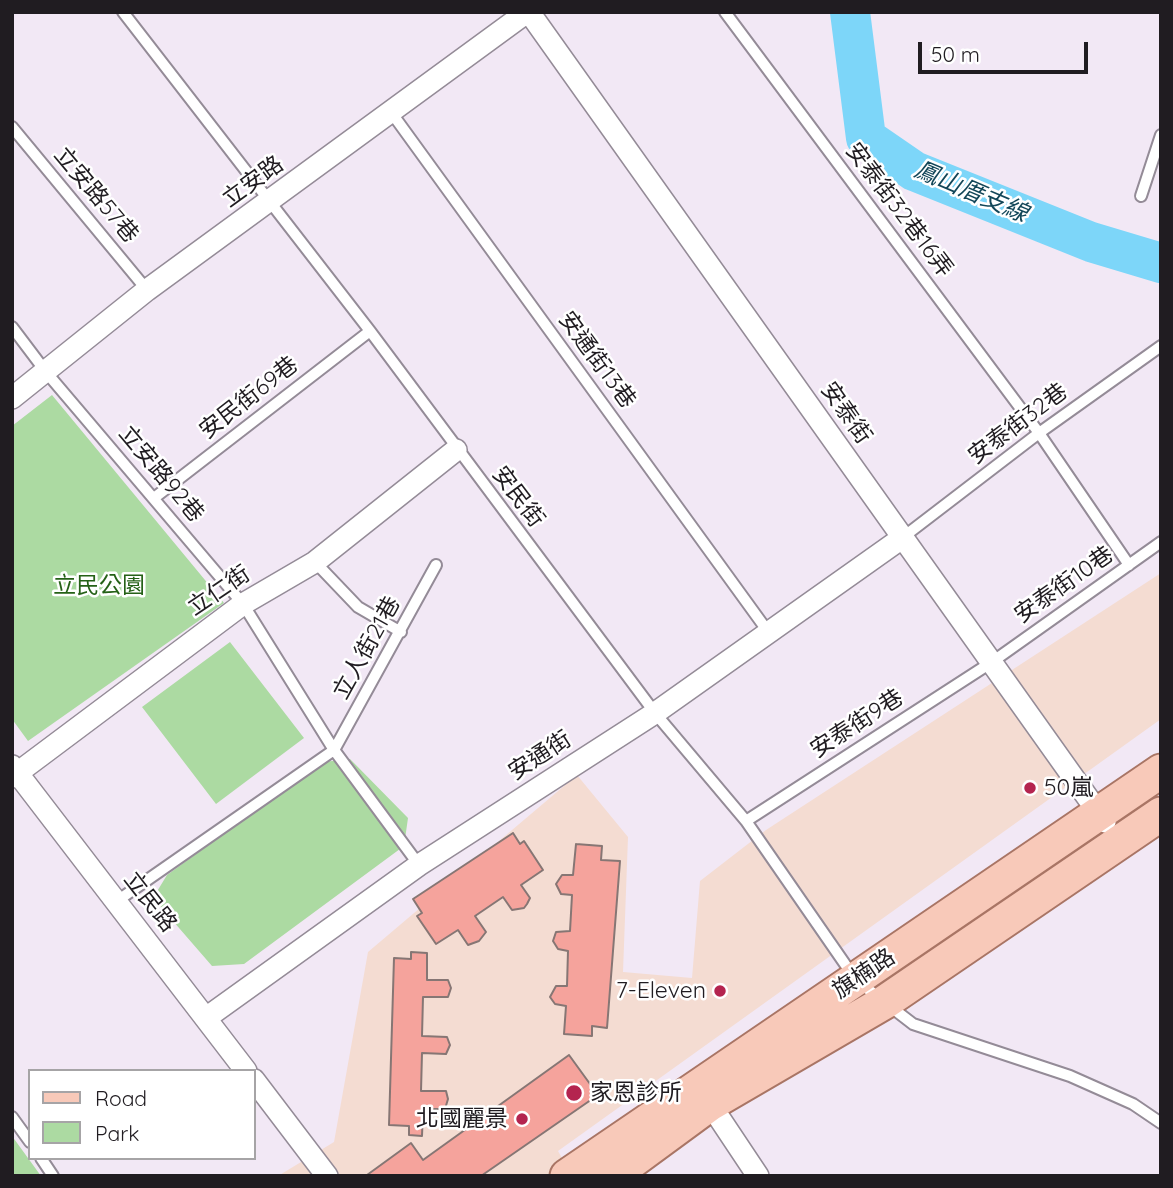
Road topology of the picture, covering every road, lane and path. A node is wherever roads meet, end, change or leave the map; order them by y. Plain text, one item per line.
1 (123, 12) edge
2 (528, 12) edge
3 (725, 12) edge
4 (391, 112) junction
5 (12, 127) edge
6 (1161, 135) edge
7 (1141, 196) dead end
8 (269, 204) junction
9 (147, 290) junction
10 (12, 327) edge
11 (370, 331) junction
12 (1161, 346) edge
13 (46, 372) junction
14 (12, 398) edge
15 (1039, 433) junction
16 (456, 450) junction
17 (154, 498) junction
18 (902, 538) junction
19 (1161, 542) edge
20 (315, 562) junction
21 (436, 565) dead end
22 (1129, 565) junction
23 (243, 604) junction
24 (401, 632) junction
25 (769, 633) junction
26 (992, 662) junction
27 (655, 713) junction
28 (334, 750) junction
29 (1161, 771) edge
30 (14, 772) edge
31 (1098, 814) junction
32 (1161, 814) edge
33 (746, 821) junction
34 (1123, 841) junction
35 (419, 865) junction
36 (117, 901) junction
37 (856, 980) junction
38 (885, 1002) junction
39 (206, 1018) junction
40 (244, 1069) edge
41 (256, 1083) edge
42 (710, 1104) junction
43 (12, 1117) edge
44 (1161, 1123) edge
45 (28, 1139) edge
46 (42, 1160) edge
47 (53, 1176) edge
48 (327, 1176) edge
49 (567, 1176) edge
50 (612, 1176) edge
51 (758, 1176) edge

1 - 8 lane, 安民街
2 - 4 street, 立安路
2 - 18 street, 安泰街
3 - 15 lane, 安泰街32巷16弄
4 - 8 street, 立安路
4 - 25 lane, 安通街13巷
5 - 9 lane, 立安路57巷
6 - 7 lane
8 - 9 street, 立安路
8 - 11 lane, 安民街
9 - 13 street, 立安路
10 - 13 lane, 立安路92巷
11 - 16 lane, 安民街
11 - 17 lane, 安民街69巷
12 - 15 lane, 安泰街32巷
13 - 14 street, 立安路
13 - 17 lane, 立安路92巷
15 - 18 lane, 安泰街32巷
15 - 22 lane, 安泰街32巷16弄
16 - 20 street, 立仁街
16 - 27 lane, 安民街
17 - 23 lane, 立安路92巷
18 - 25 street, 安通街
18 - 26 street, 安泰街
19 - 22 lane, 安泰街10巷
20 - 23 street, 立仁街
20 - 24 lane
21 - 24 lane, 立人街21巷
22 - 26 lane, 安泰街10巷
23 - 28 lane, 立安路92巷
23 - 30 street, 立仁街
24 - 28 lane, 立人街21巷
25 - 27 street, 安通街
26 - 31 street, 安泰街
26 - 33 lane, 安泰街9巷
27 - 33 lane, 安民街
27 - 35 street, 安通街
28 - 35 lane, 立安路92巷
28 - 36 lane
29 - 31 main road, 旗楠路
30 - 36 street, 立民路
31 - 34 street, 安泰街
31 - 37 main road, 旗楠路
32 - 34 main road, 旗楠路
33 - 37 lane, 安民街
34 - 38 main road, 旗楠路
35 - 39 street, 安通街
36 - 39 street, 立民路
37 - 38 lane, 安民街
37 - 49 main road, 旗楠路
38 - 42 main road, 旗楠路
38 - 44 lane, 安民街
39 - 40 street, 立民路
41 - 48 street
42 - 50 main road, 旗楠路
42 - 51 street
43 - 45 lane
46 - 47 lane

